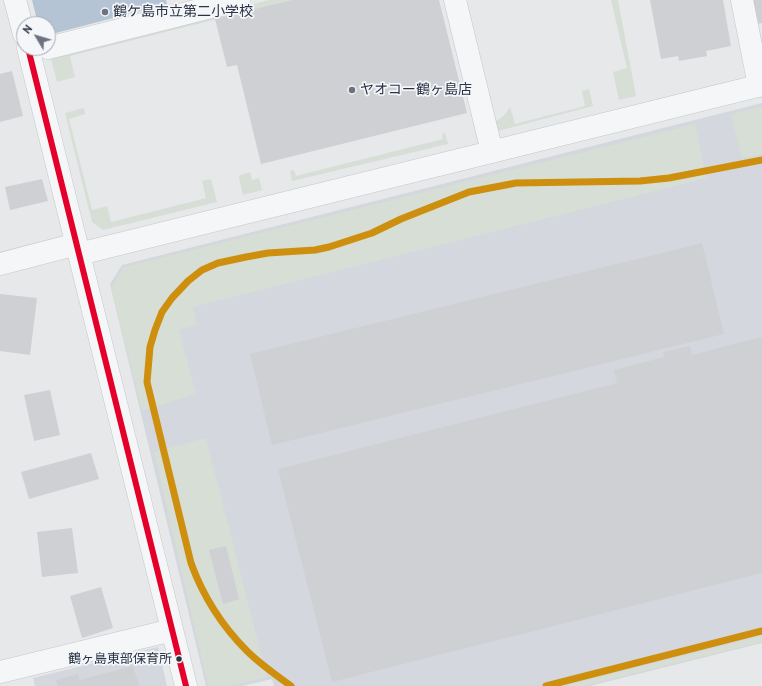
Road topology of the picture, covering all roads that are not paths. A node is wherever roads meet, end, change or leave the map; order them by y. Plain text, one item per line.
1 (15, 0) edge
2 (239, 0) edge
3 (455, 0) edge
4 (742, 0) edge
5 (22, 16) edge
6 (56, 41) edge
7 (37, 56) edge
8 (760, 85) edge
9 (492, 152) junction
10 (78, 249) junction
11 (0, 264) edge
12 (172, 630) junction
13 (0, 672) edge
14 (186, 686) edge

1 - 5 street
2 - 6 street
3 - 9 street
4 - 8 street
7 - 10 street
8 - 9 street
9 - 10 street
10 - 11 street
10 - 12 street
12 - 13 street
12 - 14 street

